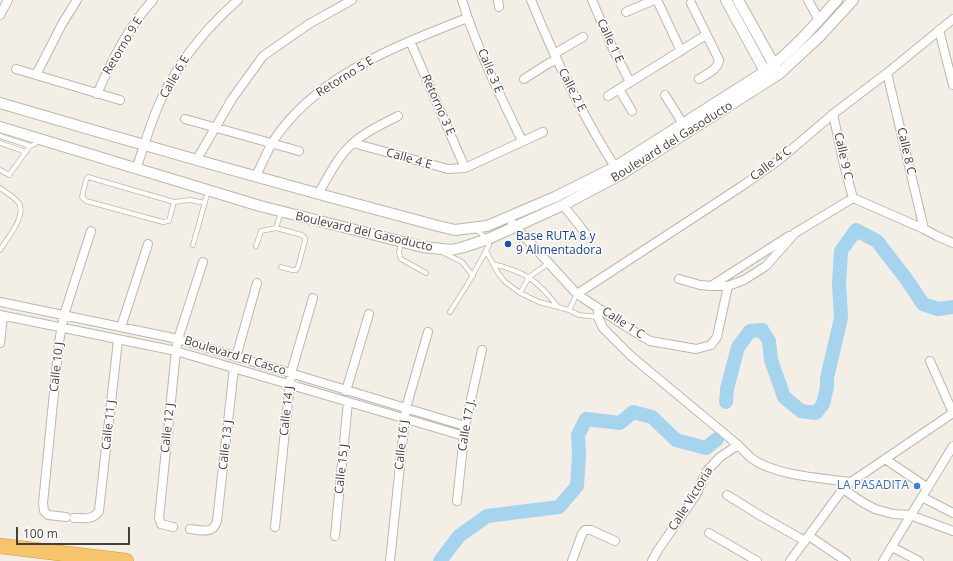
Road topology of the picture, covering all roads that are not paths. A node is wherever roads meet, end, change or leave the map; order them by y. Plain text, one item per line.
1 (8, 0) edge
2 (78, 0) edge
3 (153, 0) edge
4 (238, 0) edge
5 (352, 0) edge
6 (462, 0) edge
7 (532, 0) edge
8 (592, 0) edge
9 (654, 0) edge
10 (657, 0) edge
11 (726, 0) edge
12 (738, 0) edge
13 (808, 0) edge
14 (837, 0) edge
15 (853, 0) edge
16 (691, 3) dead end
17 (626, 12) dead end
18 (0, 15) edge
19 (467, 18) junction
20 (953, 19) edge
21 (819, 20) junction
22 (939, 30) junction
23 (706, 35) junction
24 (583, 37) dead end
25 (410, 41) junction
26 (681, 51) junction
27 (556, 57) junction
28 (16, 69) dead end
29 (777, 69) junction
30 (887, 73) junction
31 (36, 75) junction
32 (767, 76) junction
33 (524, 79) dead end
34 (699, 79) dead end
35 (630, 82) junction
36 (953, 85) edge
37 (619, 89) junction
38 (96, 94) junction
39 (665, 95) dead end
40 (608, 96) dead end
41 (120, 100) dead end
42 (0, 103) edge
43 (632, 111) dead end
44 (834, 114) junction
45 (398, 116) dead end
46 (185, 120) dead end
47 (683, 124) junction
48 (214, 128) junction
49 (543, 132) dead end
50 (0, 135) edge
51 (38, 139) junction
52 (522, 141) junction
53 (0, 143) edge
54 (353, 143) junction
55 (272, 144) junction
56 (30, 146) junction
57 (144, 146) junction
58 (299, 151) dead end
59 (26, 152) junction
60 (197, 159) junction
61 (465, 168) junction
62 (136, 169) junction
63 (0, 170) edge
64 (618, 171) junction
65 (256, 176) junction
66 (0, 188) edge
67 (208, 191) junction
68 (318, 194) junction
69 (853, 198) junction
70 (174, 202) junction
71 (205, 203) junction
72 (563, 205) junction
73 (281, 212) junction
74 (508, 217) junction
75 (515, 227) junction
76 (276, 228) junction
77 (475, 228) junction
78 (924, 229) junction
79 (91, 231) dead end
80 (795, 233) junction
81 (586, 234) dead end
82 (488, 239) junction
83 (402, 242) junction
84 (953, 243) edge
85 (148, 244) dead end
86 (193, 245) dead end
87 (256, 246) dead end
88 (436, 249) junction
89 (0, 250) edge
90 (486, 252) junction
91 (203, 262) dead end
92 (493, 264) junction
93 (549, 264) junction
94 (281, 267) dead end
95 (426, 273) dead end
96 (473, 276) junction
97 (529, 277) junction
98 (679, 279) dead end
99 (257, 283) dead end
100 (711, 286) junction
101 (728, 286) junction
102 (520, 293) junction
103 (577, 294) junction
104 (314, 298) dead end
105 (0, 302) edge
106 (558, 307) junction
107 (598, 308) junction
108 (569, 310) junction
109 (450, 312) dead end
110 (368, 314) dead end
111 (2, 315) edge
112 (64, 315) junction
113 (598, 317) junction
114 (121, 327) junction
115 (62, 328) junction
116 (428, 332) dead end
117 (179, 336) junction
118 (118, 340) junction
119 (0, 343) edge
120 (482, 350) dead end
121 (176, 351) junction
122 (236, 357) junction
123 (930, 361) dead end
124 (234, 368) junction
125 (291, 373) junction
126 (290, 384) junction
127 (346, 391) junction
128 (348, 402) junction
129 (406, 408) junction
130 (953, 413) edge
131 (405, 418) junction
132 (465, 426) junction
133 (464, 436) junction
134 (738, 445) junction
135 (953, 446) edge
136 (885, 459) junction
137 (851, 482) junction
138 (928, 488) junction
139 (843, 489) junction
140 (727, 495) dead end
141 (922, 497) junction
142 (457, 502) dead end
143 (953, 513) edge
144 (910, 515) junction
145 (70, 518) joint
146 (173, 526) dead end
147 (275, 527) dead end
148 (190, 529) dead end
149 (953, 531) edge
150 (709, 533) dead end
151 (334, 536) dead end
152 (807, 539) junction
153 (615, 541) dead end
154 (0, 546) edge
155 (892, 547) junction
156 (126, 561) edge
157 (390, 561) edge
158 (572, 561) edge
159 (652, 561) edge
160 (756, 561) edge
161 (790, 561) edge
162 (846, 561) edge
163 (883, 561) edge
164 (919, 561) edge

1 - 18 street
2 - 31 street
3 - 38 street, Retorno 9 E
4 - 57 street, Calle 6 E
5 - 48 street
6 - 19 street, Calle 3 E
7 - 27 street, Calle 2 E
8 - 35 street, Calle 1 E
9 - 17 street
10 - 26 street
11 - 32 street
12 - 29 street
13 - 21 street
14 - 21 street
15 - 29 street
16 - 23 street
19 - 25 street, Retorno 5 E
19 - 52 street, Calle 3 E
20 - 22 street, Calle 4 C
21 - 29 street
22 - 30 street, Calle 4 C
22 - 36 street
23 - 26 street
23 - 34 street
24 - 27 street
25 - 55 street, Retorno 5 E
25 - 61 street, Retorno 3 E
26 - 35 street
27 - 33 street
27 - 64 street, Calle 2 E
28 - 31 street
29 - 32 street
30 - 44 street, Calle 4 C
30 - 78 street, Calle 8 C
31 - 38 street
32 - 47 street, Boulevard del Gasoducto
32 - 64 street, Boulevard del Gasoducto
35 - 37 street
37 - 40 street
37 - 43 street
38 - 41 street
39 - 47 street
42 - 57 street, Boulevard del Gasoducto
44 - 69 street, Calle 9 C
44 - 103 street, Calle 4 C
45 - 54 street
46 - 48 street
47 - 64 street, Boulevard del Gasoducto
48 - 55 street
48 - 60 street
49 - 52 street
50 - 51 street, Boulevard del Gasoducto
50 - 56 lane
51 - 56 lane
51 - 62 street, Boulevard del Gasoducto
52 - 61 street
53 - 59 lane
54 - 61 street, Calle 4 E
54 - 68 street
55 - 58 street
55 - 65 street, Retorno 5 E
56 - 59 lane
57 - 60 street, Boulevard del Gasoducto
57 - 62 street, Calle 6 E
59 - 63 lane
60 - 65 street, Boulevard del Gasoducto
62 - 67 street, Boulevard del Gasoducto
64 - 72 street, Boulevard del Gasoducto
64 - 74 street, Boulevard del Gasoducto
65 - 68 street, Boulevard del Gasoducto
66 - 89 lane
67 - 71 lane
67 - 73 street, Boulevard del Gasoducto
68 - 77 street, Boulevard del Gasoducto
69 - 78 street
69 - 80 street
70 - 70 lane
70 - 71 lane
71 - 86 lane
72 - 75 street, Boulevard del Gasoducto
72 - 81 street
73 - 76 lane
73 - 83 street, Boulevard del Gasoducto
74 - 75 street, Calle 1 C
74 - 77 street, Boulevard del Gasoducto
75 - 82 street, Boulevard del Gasoducto
75 - 93 street, Calle 1 C
76 - 87 lane
76 - 94 lane
77 - 82 lane
78 - 84 street
79 - 112 street, Calle 10 J
80 - 100 street
80 - 101 street
82 - 88 street, Boulevard del Gasoducto
82 - 90 lane
83 - 88 street, Boulevard del Gasoducto
83 - 95 lane
85 - 114 street
88 - 96 lane
90 - 92 lane
90 - 96 lane
91 - 117 street, Calle 12 J
92 - 97 lane
92 - 102 lane
93 - 97 lane
93 - 103 street, Calle 1 C
96 - 109 lane
97 - 102 lane
97 - 106 lane
98 - 100 street
99 - 122 street
100 - 101 street
101 - 107 street, Calle 1 C
102 - 106 lane
103 - 107 street, Calle 1 C
103 - 108 lane
104 - 125 street, Calle 14 J
105 - 112 street, Boulevard El Casco
106 - 108 lane
107 - 113 street
108 - 113 lane
110 - 127 street
111 - 115 street, Boulevard El Casco
111 - 119 street
112 - 114 street, Boulevard El Casco
112 - 115 street, Calle 10 J
113 - 134 street
114 - 117 street, Boulevard El Casco
115 - 118 street, Boulevard El Casco
115 - 145 street, Calle 10 J
116 - 129 street, Calle 16 J
117 - 121 street, Calle 12 J
117 - 122 street, Boulevard El Casco
118 - 121 street, Boulevard El Casco
118 - 145 street, Calle 11 J
120 - 132 street, Calle 17 J.
121 - 124 street, Boulevard El Casco
121 - 146 street, Calle 12 J
122 - 125 street, Boulevard El Casco
123 - 130 street
124 - 126 street, Boulevard El Casco
124 - 148 street, Calle 13 J
125 - 126 street, Calle 14 J
125 - 127 street, Boulevard El Casco
126 - 128 street, Boulevard El Casco
126 - 147 street, Calle 14 J
127 - 129 street, Boulevard El Casco
128 - 131 street, Boulevard El Casco
128 - 151 street, Calle 15 J
129 - 131 street, Calle 16 J
129 - 132 street, Boulevard El Casco
130 - 136 street
131 - 133 street, Boulevard El Casco
131 - 157 street, Calle 16 J
132 - 133 street, Calle 17 J.
133 - 142 street, Calle 17 J.
134 - 137 street
134 - 159 street, Calle Victoria
135 - 138 street
136 - 137 street
136 - 138 street
137 - 139 street
138 - 141 street
139 - 144 street
139 - 152 street
140 - 152 street
141 - 143 street
141 - 144 street
144 - 149 street
144 - 155 street
150 - 160 street
152 - 161 street
152 - 162 street
153 - 158 street
154 - 156 highway
155 - 163 street
155 - 164 street

